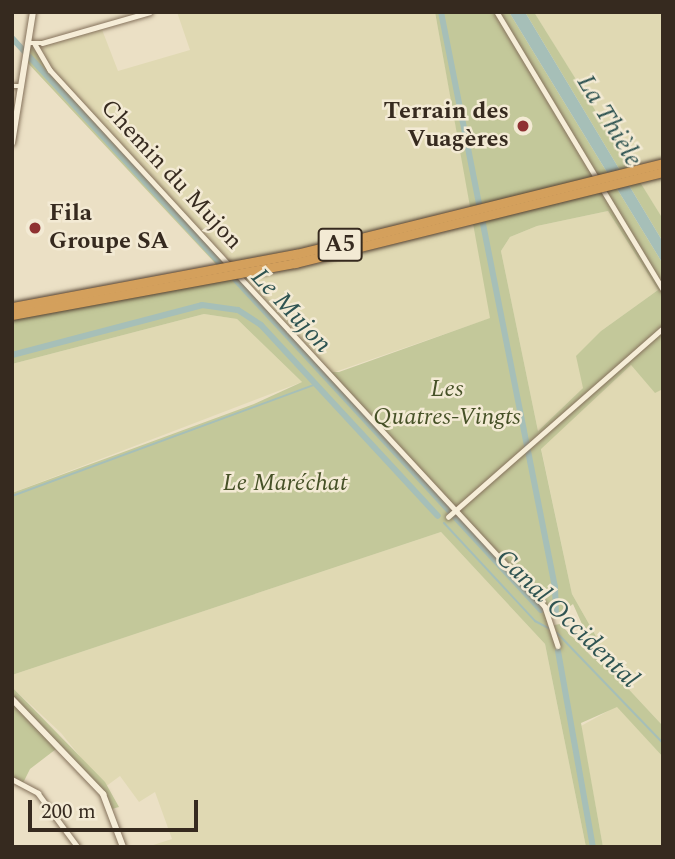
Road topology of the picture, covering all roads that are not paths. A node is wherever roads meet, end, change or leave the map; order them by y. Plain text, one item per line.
1 (33, 12) edge
2 (150, 12) edge
3 (497, 12) edge
4 (30, 45) junction
5 (12, 86) edge
6 (21, 86) junction
7 (12, 143) edge
8 (663, 163) edge
9 (663, 172) edge
10 (663, 289) edge
11 (12, 307) edge
12 (12, 315) edge
13 (663, 328) edge
14 (458, 512) junction
15 (449, 517) dead end
16 (558, 646) dead end
17 (12, 699) edge
18 (12, 779) edge
19 (78, 847) edge
20 (123, 847) edge

1 - 4 main road
2 - 4 street
3 - 10 street
4 - 6 main road
4 - 14 street, Chemin du Mujon
5 - 6 street
6 - 7 main road
8 - 11 highway, A5, bridge
9 - 12 highway, A5, bridge
13 - 14 street
14 - 15 street
14 - 16 street, Chemin du Mujon
17 - 20 main road
18 - 19 street

